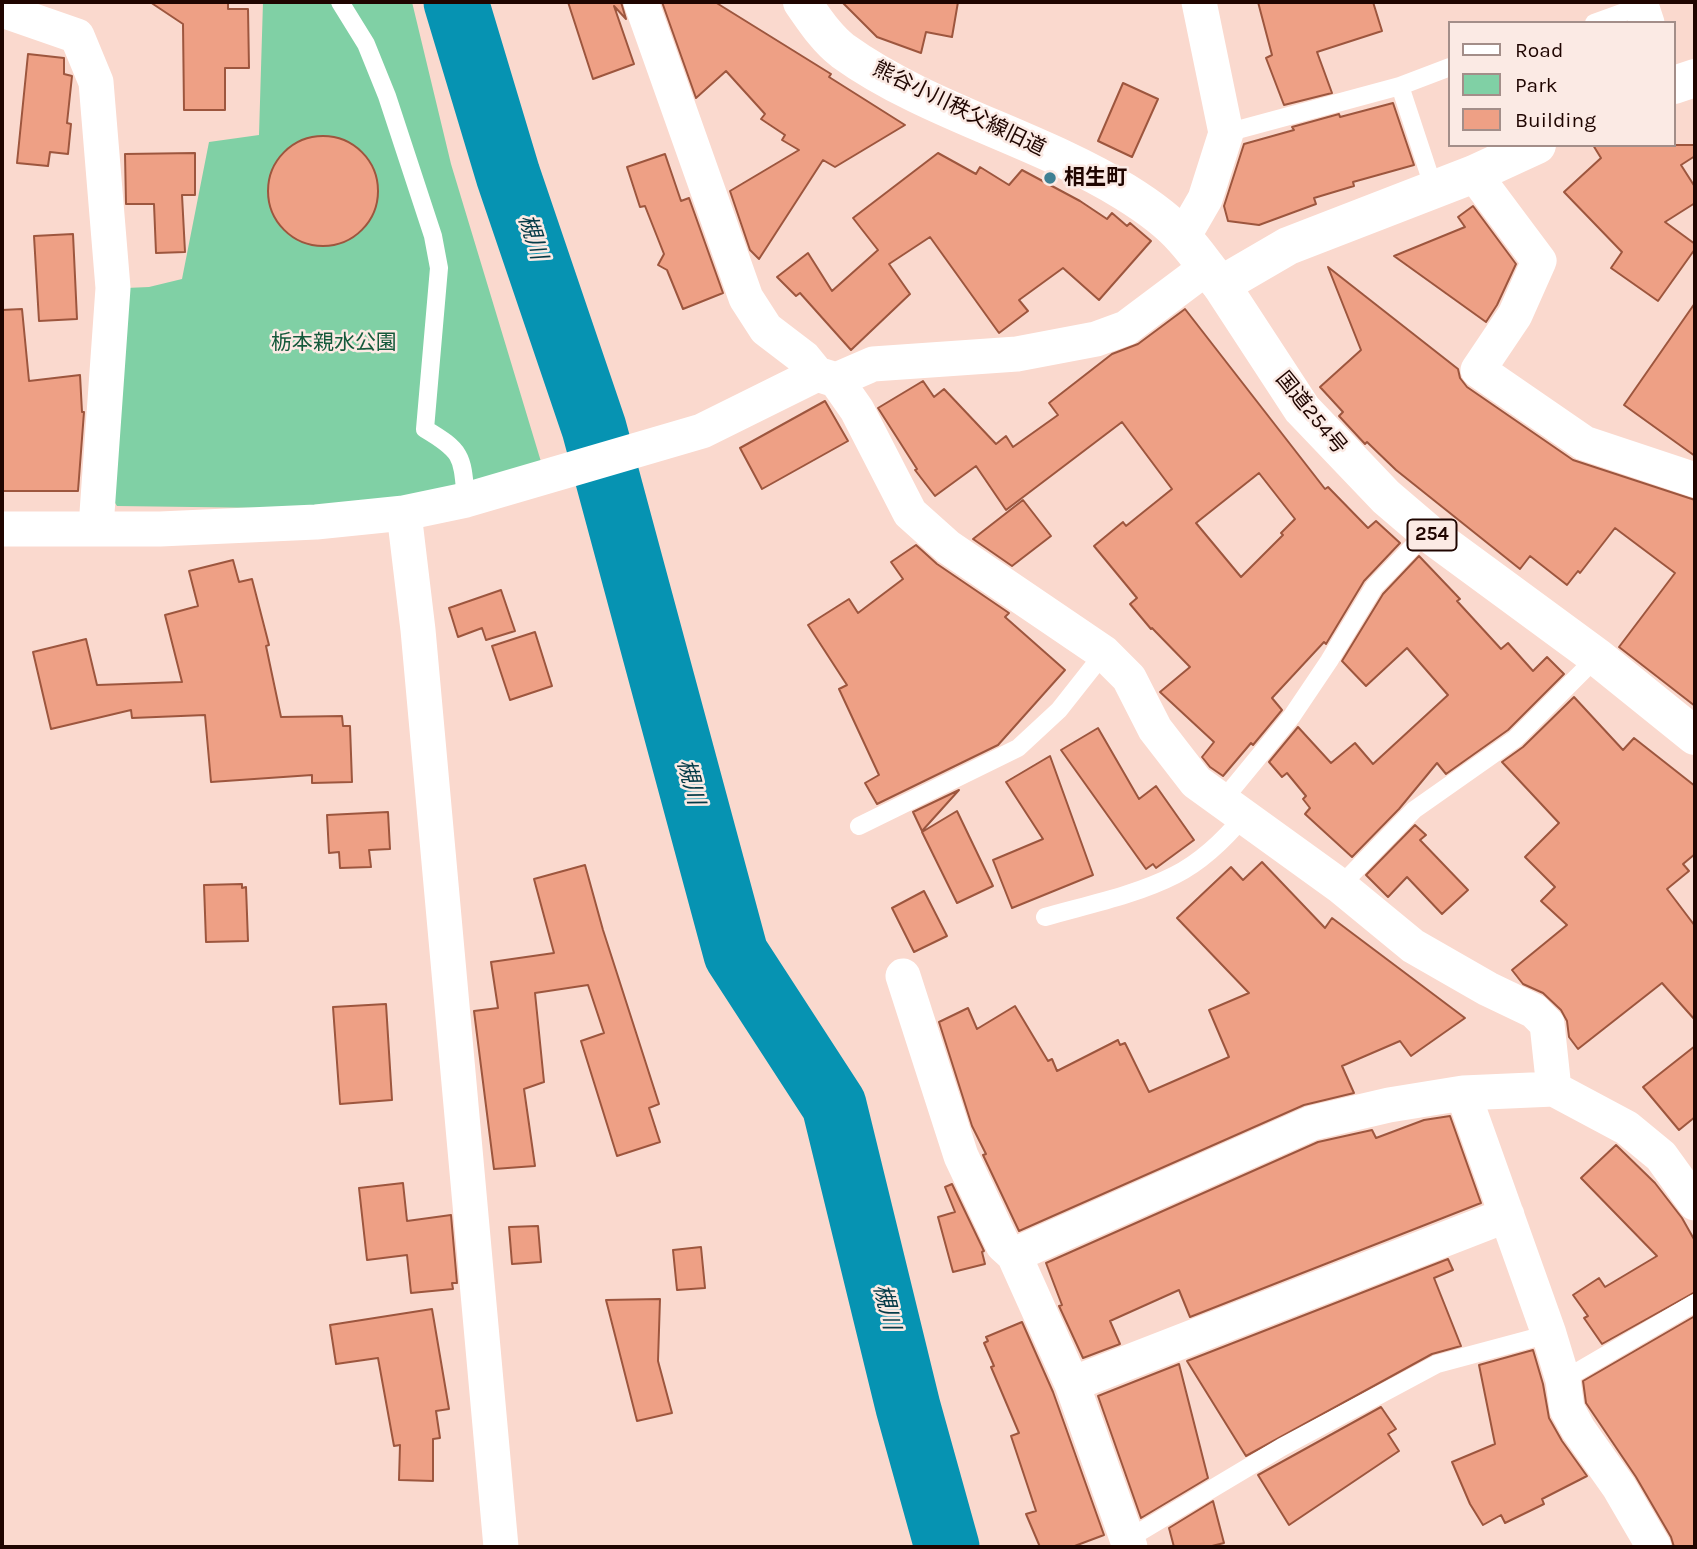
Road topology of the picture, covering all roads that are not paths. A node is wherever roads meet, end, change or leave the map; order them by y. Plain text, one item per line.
1 (340, 2) edge
2 (641, 2) edge
3 (802, 2) edge
4 (1199, 2) edge
5 (2, 10) edge
6 (1643, 10) edge
7 (1602, 21) edge
8 (1448, 68) edge
9 (1695, 78) edge
10 (1676, 84) edge
11 (1401, 86) junction
12 (1226, 133) junction
13 (1533, 147) edge
14 (1474, 174) junction
15 (1434, 189) junction
16 (1183, 237) junction
17 (1214, 276) junction
18 (826, 377) junction
19 (1695, 480) edge
20 (466, 500) junction
21 (404, 513) junction
22 (96, 527) junction
23 (2, 529) edge
24 (1427, 532) junction
25 (1104, 653) junction
26 (1597, 657) junction
27 (1695, 736) edge
28 (1234, 808) junction
29 (859, 826) dead end
30 (1340, 886) junction
31 (1045, 917) dead end
32 (903, 976) dead end
33 (1555, 1089) junction
34 (1463, 1093) junction
35 (1695, 1203) edge
36 (1507, 1215) junction
37 (1014, 1255) junction
38 (1695, 1303) edge
39 (1549, 1334) junction
40 (1563, 1380) junction
41 (1072, 1384) junction
42 (1129, 1543) edge
43 (500, 1547) edge
44 (1654, 1547) edge

1 - 20 lane
2 - 18 street
3 - 16 main road, 熊谷小川秩父線旧道
4 - 12 street
5 - 22 street
6 - 7 lane
8 - 11 lane
9 - 10 main road
11 - 12 lane
11 - 15 lane
12 - 16 street
13 - 14 main road
14 - 15 main road
14 - 19 street
15 - 17 main road
16 - 17 main road, 熊谷小川秩父線旧道
17 - 18 street
17 - 24 main road, 国道254号 / 254
18 - 20 street
18 - 25 street
20 - 21 street
21 - 22 street
21 - 43 street
22 - 23 street
24 - 26 main road, 国道254号 / 254
24 - 28 lane
25 - 28 street
25 - 29 lane
26 - 27 main road, 国道254号 / 254
26 - 30 lane
28 - 30 street
28 - 31 lane
30 - 33 street
32 - 37 street
33 - 34 street
33 - 35 street
34 - 36 street
34 - 37 street
36 - 39 street
36 - 41 street
37 - 41 street
38 - 40 lane
39 - 40 street
39 - 42 lane
40 - 44 street
41 - 42 street

